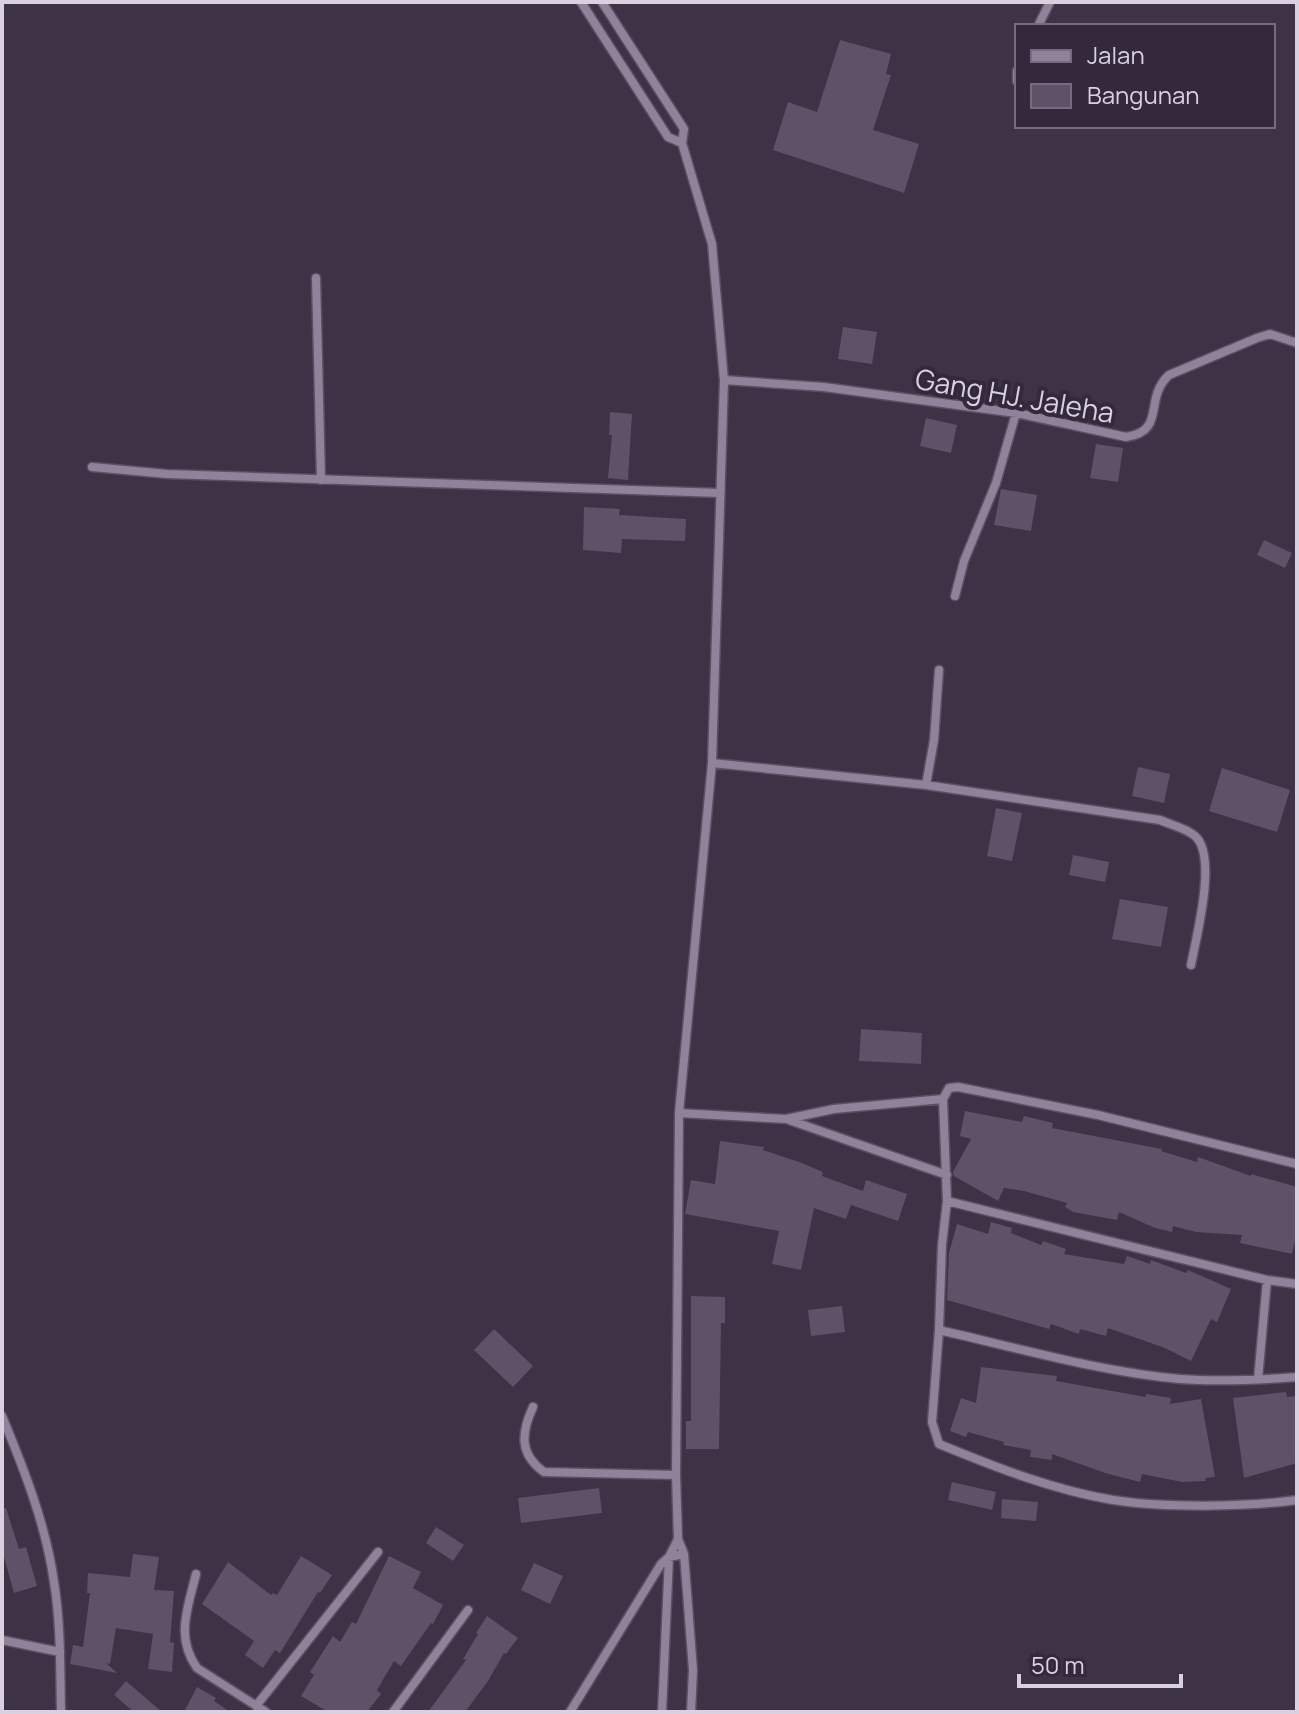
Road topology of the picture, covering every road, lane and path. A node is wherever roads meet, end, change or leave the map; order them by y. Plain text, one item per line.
1 (581, 2) edge
2 (602, 2) edge
3 (1050, 2) edge
4 (1039, 24) edge
5 (682, 143) junction
6 (316, 278) dead end
7 (1297, 343) edge
8 (724, 380) junction
9 (1016, 413) junction
10 (92, 467) dead end
11 (321, 480) junction
12 (720, 493) junction
13 (955, 596) dead end
14 (939, 670) dead end
15 (712, 763) junction
16 (926, 785) junction
17 (1191, 965) dead end
18 (943, 1099) junction
19 (679, 1113) junction
20 (786, 1119) junction
21 (1297, 1164) edge
22 (947, 1175) junction
23 (947, 1201) junction
24 (1267, 1280) junction
25 (1297, 1284) edge
26 (939, 1330) junction
27 (1297, 1377) edge
28 (1258, 1379) junction
29 (533, 1407) dead end
30 (2, 1416) edge
31 (676, 1475) junction
32 (1297, 1500) edge
33 (678, 1539) junction
34 (378, 1552) dead end
35 (684, 1554) junction
36 (669, 1557) junction
37 (196, 1574) dead end
38 (468, 1610) dead end
39 (2, 1640) edge
40 (60, 1652) junction
41 (256, 1706) junction
42 (61, 1712) edge
43 (266, 1712) edge
44 (393, 1712) edge
45 (570, 1712) edge
46 (662, 1712) edge
47 (691, 1712) edge

1 - 5 street
2 - 5 street
3 - 4 street
5 - 8 street
6 - 11 street
7 - 9 street, Gang HJ. Jaleha
8 - 9 street, Gang HJ. Jaleha
8 - 12 street
9 - 13 street
10 - 11 street
11 - 12 street
12 - 15 street
14 - 16 street
15 - 16 street
15 - 19 street
16 - 17 street
18 - 20 street
18 - 21 street
18 - 22 street
19 - 20 street
19 - 31 street
20 - 22 street
22 - 23 street
23 - 24 street
23 - 26 street
24 - 25 street
24 - 28 street
26 - 28 street
26 - 32 street
27 - 28 street
29 - 31 street
30 - 40 street
31 - 33 street
33 - 35 street
33 - 36 street
34 - 41 street
35 - 36 street
35 - 47 street
36 - 45 street
36 - 46 street
37 - 41 street
38 - 44 street
39 - 40 street
40 - 42 street
41 - 43 street

